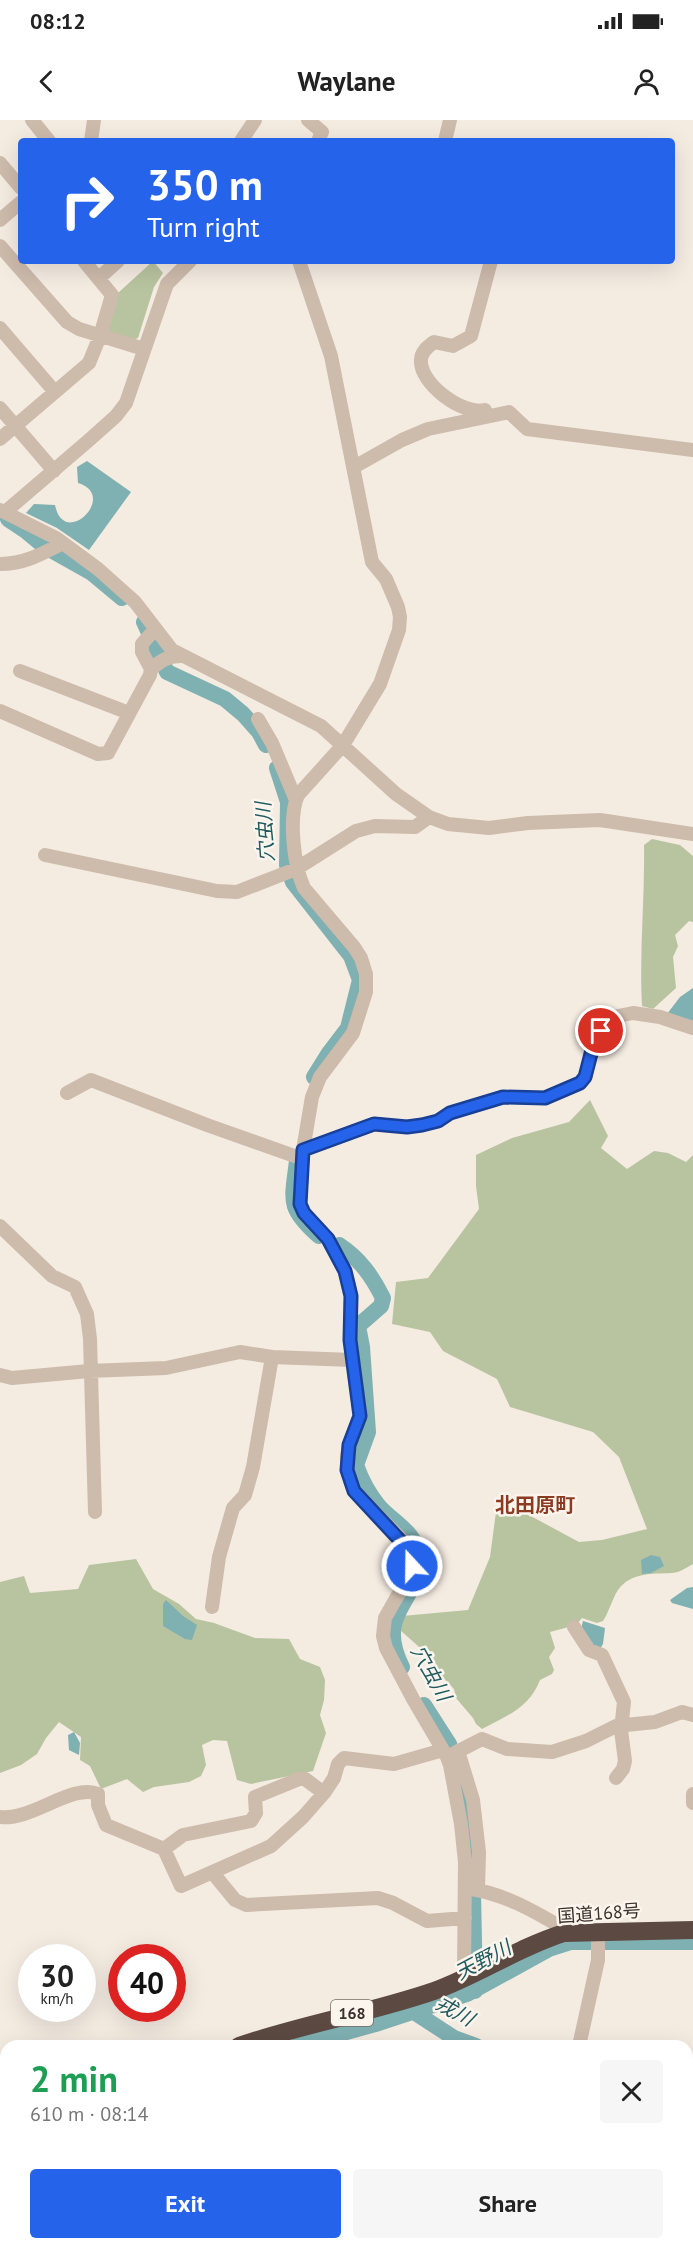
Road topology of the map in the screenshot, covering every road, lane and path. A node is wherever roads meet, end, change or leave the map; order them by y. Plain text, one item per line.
1 (32, 120) edge
2 (94, 120) edge
3 (255, 120) edge
4 (308, 120) edge
5 (450, 120) edge
6 (323, 131) edge
7 (47, 138) edge
8 (91, 138) edge
9 (243, 138) edge
10 (446, 138) edge
11 (0, 163) edge
12 (18, 184) edge
13 (18, 205) edge
14 (0, 220) edge
15 (0, 246) edge
16 (87, 264) edge
17 (115, 264) edge
18 (187, 264) edge
19 (300, 264) edge
20 (490, 264) edge
21 (99, 278) junction
22 (0, 328) edge
23 (100, 336) junction
24 (144, 349) junction
25 (55, 392) junction
26 (0, 408) edge
27 (509, 412) junction
28 (15, 426) junction
29 (0, 439) edge
30 (693, 450) edge
31 (354, 467) junction
32 (54, 471) junction
33 (3, 511) edge
34 (63, 543) junction
35 (0, 564) edge
36 (155, 629) junction
37 (180, 656) junction
38 (151, 669) junction
39 (20, 671) dead end
40 (0, 711) edge
41 (129, 713) junction
42 (258, 719) dead end
43 (343, 745) junction
44 (296, 800) junction
45 (429, 817) junction
46 (693, 834) edge
47 (45, 855) dead end
48 (297, 869) junction
49 (693, 1028) edge
50 (67, 1093) dead end
51 (303, 1155) junction
52 (0, 1226) edge
53 (272, 1357) junction
54 (352, 1360) junction
55 (89, 1371) junction
56 (0, 1375) edge
57 (94, 1512) dead end
58 (212, 1607) dead end
59 (574, 1628) dead end
60 (693, 1715) edge
61 (622, 1725) junction
62 (449, 1752) junction
63 (616, 1778) dead end
64 (324, 1793) junction
65 (693, 1794) edge
66 (693, 1803) edge
67 (0, 1817) edge
68 (164, 1849) junction
69 (213, 1872) junction
70 (472, 1890) junction
71 (465, 1918) junction
72 (693, 1930) edge
73 (598, 1931) junction
74 (564, 1933) junction
75 (464, 1978) junction
76 (260, 2040) edge
77 (580, 2040) edge

1 - 7 street
2 - 8 street
3 - 9 street
4 - 6 street
5 - 10 street
11 - 12 street
13 - 14 street
15 - 23 street
16 - 21 street
17 - 21 street
18 - 24 street
19 - 31 street
20 - 27 street
21 - 23 street
22 - 25 street
23 - 24 street
23 - 25 street
24 - 32 street
25 - 28 street
26 - 28 street
27 - 30 street
27 - 31 street
28 - 29 street
28 - 32 street
31 - 43 street
32 - 33 street
33 - 34 street
34 - 35 street
34 - 36 street
36 - 37 street
36 - 38 street
37 - 38 street
37 - 43 street
38 - 41 street
39 - 41 street
40 - 41 street
42 - 44 street
43 - 44 street
43 - 45 street
44 - 48 street
45 - 46 street
45 - 48 street
47 - 48 street
48 - 51 street
49 - 51 street
50 - 51 street
51 - 54 street
52 - 55 street
53 - 54 street
53 - 55 street
53 - 58 street
54 - 62 street
55 - 56 street
55 - 57 street
59 - 61 street
60 - 61 street
61 - 62 street
61 - 63 street
62 - 64 street
62 - 70 street
64 - 68 street
64 - 69 street
65 - 66 street
67 - 68 street
68 - 69 street
69 - 71 street
70 - 71 street
70 - 74 street
71 - 75 street
72 - 73 highway, 国道168号 / 168
73 - 74 highway, 国道168号 / 168
73 - 77 street
74 - 75 highway, 国道168号 / 168
75 - 76 highway, 国道168号 / 168

